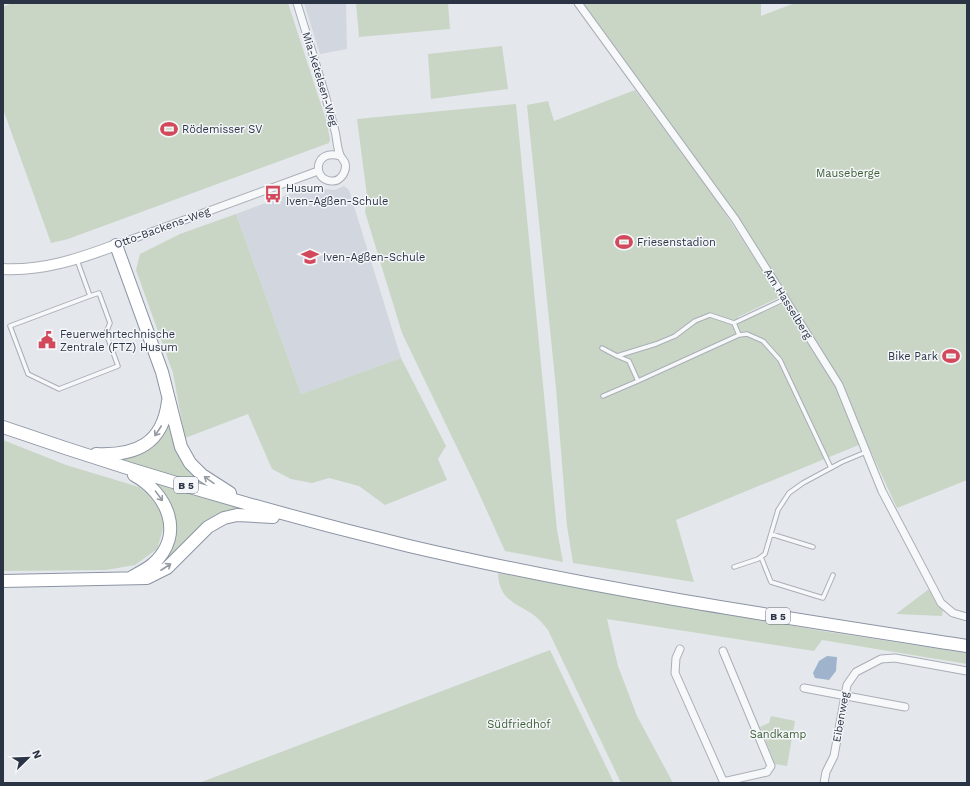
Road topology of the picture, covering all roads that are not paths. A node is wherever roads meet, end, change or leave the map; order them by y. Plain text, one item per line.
1 (297, 3) edge
2 (578, 3) edge
3 (340, 156) junction
4 (318, 172) junction
5 (116, 245) junction
6 (77, 259) junction
7 (3, 269) edge
8 (90, 296) junction
9 (785, 299) junction
10 (734, 323) junction
11 (740, 335) junction
12 (602, 348) dead end
13 (617, 356) junction
14 (638, 381) junction
15 (168, 394) junction
16 (603, 396) dead end
17 (3, 427) edge
18 (866, 452) junction
19 (78, 453) junction
20 (117, 465) junction
21 (831, 468) junction
22 (255, 506) junction
23 (323, 524) junction
24 (771, 534) junction
25 (813, 547) dead end
26 (761, 557) junction
27 (734, 567) dead end
28 (833, 575) dead end
29 (130, 579) junction
30 (3, 581) edge
31 (967, 617) edge
32 (967, 646) edge
33 (680, 649) dead end
34 (723, 651) dead end
35 (967, 671) edge
36 (804, 688) dead end
37 (845, 695) junction
38 (905, 707) dead end
39 (723, 782) edge
40 (824, 783) edge

1 - 3 street, Mia-Ketelsen-Weg
2 - 9 street, Am Hasselberg
3 - 4 street
3 - 4 street, Mia-Ketelsen-Weg
4 - 5 street, Otto-Backens-Weg
5 - 6 street, Otto-Backens-Weg
5 - 15 highway
6 - 7 street, Otto-Backens-Weg
6 - 8 lane
8 - 8 lane
9 - 10 lane
9 - 18 street, Am Hasselberg
10 - 11 lane
10 - 13 lane
11 - 14 lane
11 - 21 lane
12 - 13 lane
13 - 14 lane
14 - 16 lane
15 -> 19 highway
22 -> 15 highway
17 - 19 highway, B 5
18 - 21 lane
18 - 31 street, Am Hasselberg
19 - 20 highway, B 5
20 - 22 highway, B 5
20 -> 29 highway
21 - 24 lane
22 - 23 highway, B 5
29 -> 23 highway
23 - 32 highway, B 5
24 - 25 lane
24 - 26 lane
26 - 27 lane
26 - 28 lane
29 - 30 highway
33 - 39 street
34 - 39 street
35 - 37 street, Eibenweg
36 - 37 street
37 - 38 street
37 - 40 street, Eibenweg

